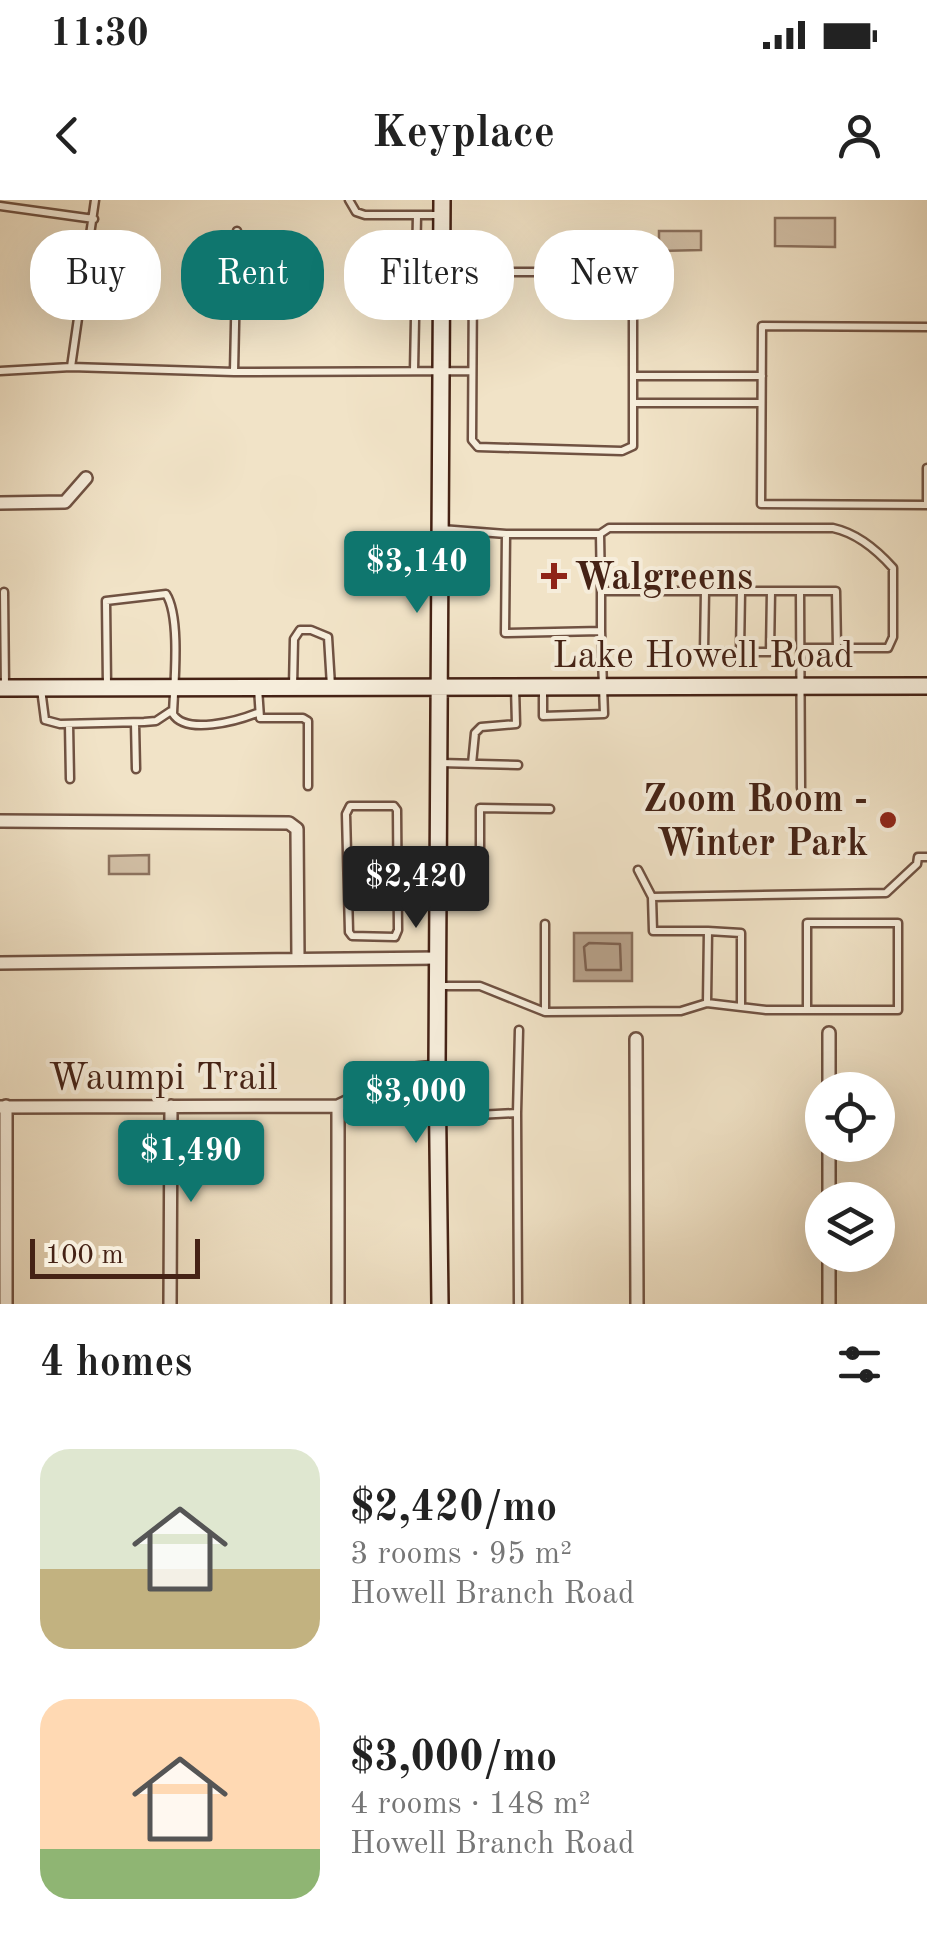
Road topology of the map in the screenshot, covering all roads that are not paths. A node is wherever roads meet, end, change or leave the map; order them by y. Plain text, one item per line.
1 (95, 200) edge
2 (349, 200) edge
3 (0, 206) edge
4 (442, 208) edge
5 (418, 215) junction
6 (94, 219) junction
7 (92, 230) edge
8 (78, 320) edge
9 (235, 320) edge
10 (927, 328) edge
11 (71, 366) junction
12 (472, 370) junction
13 (0, 371) edge
14 (414, 371) junction
15 (442, 371) junction
16 (234, 372) junction
17 (633, 376) junction
18 (762, 376) junction
19 (633, 402) junction
20 (762, 402) junction
21 (927, 468) edge
22 (86, 478) dead end
23 (0, 503) edge
24 (440, 529) junction
25 (506, 534) junction
26 (600, 534) junction
27 (800, 590) junction
28 (601, 591) junction
29 (705, 591) junction
30 (740, 591) junction
31 (770, 591) junction
32 (4, 592) dead end
33 (601, 631) junction
34 (801, 648) junction
35 (837, 648) junction
36 (740, 652) junction
37 (174, 679) junction
38 (107, 681) junction
39 (801, 686) junction
40 (927, 686) edge
41 (258, 687) junction
42 (294, 687) junction
43 (330, 687) junction
44 (604, 687) junction
45 (3, 688) edge
46 (41, 688) junction
47 (438, 688) junction
48 (515, 688) junction
49 (543, 688) junction
50 (173, 707) junction
51 (257, 713) junction
52 (136, 723) junction
53 (69, 724) junction
54 (438, 763) junction
55 (472, 764) junction
56 (518, 765) dead end
57 (136, 768) dead end
58 (70, 779) dead end
59 (308, 786) dead end
60 (801, 788) dead end
61 (550, 809) dead end
62 (0, 821) edge
63 (927, 856) edge
64 (638, 870) dead end
65 (397, 874) junction
66 (439, 874) junction
67 (348, 876) junction
68 (480, 883) dead end
69 (652, 896) junction
70 (545, 924) dead end
71 (708, 931) junction
72 (439, 958) junction
73 (298, 959) junction
74 (0, 964) edge
75 (438, 986) junction
76 (707, 1003) junction
77 (741, 1005) junction
78 (807, 1010) junction
79 (545, 1012) junction
80 (520, 1030) dead end
81 (829, 1034) dead end
82 (636, 1038) dead end
83 (437, 1067) junction
84 (829, 1072) edge
85 (3, 1106) edge
86 (171, 1106) junction
87 (338, 1106) junction
88 (518, 1113) junction
89 (438, 1117) junction
90 (829, 1272) edge
91 (6, 1304) edge
92 (170, 1304) edge
93 (338, 1304) edge
94 (440, 1304) edge
95 (518, 1304) edge
96 (637, 1304) edge
97 (829, 1304) edge

1 - 6 lane
2 - 5 lane
3 - 6 lane
4 - 5 lane
4 - 15 main road
5 - 14 lane
6 - 7 lane
8 - 11 lane
9 - 16 lane
10 - 18 lane
11 - 13 lane
11 - 16 lane
12 - 15 lane
12 - 17 lane
12 - 19 lane
14 - 15 lane
14 - 16 lane
15 - 24 main road
17 - 18 lane
17 - 19 lane
18 - 20 lane
19 - 20 lane
20 - 21 lane
22 - 23 street
24 - 25 lane
24 - 47 main road
25 - 26 lane
25 - 33 lane
26 - 28 lane
26 - 35 lane
27 - 31 lane
27 - 34 lane
27 - 35 lane
28 - 29 lane
28 - 33 lane
29 - 30 lane
29 - 36 lane
30 - 31 lane
30 - 36 lane
31 - 36 lane
32 - 45 lane
33 - 44 lane
34 - 35 lane
34 - 39 lane
37 - 38 main road, Lake Howell Road
37 - 38 lane
37 - 41 main road, Lake Howell Road
37 - 50 lane
38 - 46 main road, Lake Howell Road
39 - 40 main road, Lake Howell Road
39 - 44 main road, Lake Howell Road
39 - 60 lane
41 - 42 main road, Lake Howell Road
41 - 51 lane
42 - 43 main road, Lake Howell Road
42 - 43 lane
43 - 47 main road, Lake Howell Road
44 - 49 main road, Lake Howell Road
44 - 49 lane
45 - 46 main road, Lake Howell Road
46 - 53 lane
47 - 48 main road, Lake Howell Road
47 - 54 main road
48 - 49 main road, Lake Howell Road
48 - 55 lane
50 - 51 lane
50 - 52 lane
51 - 59 lane
52 - 53 lane
52 - 57 lane
53 - 58 lane
54 - 55 lane
54 - 66 main road
55 - 56 lane
61 - 68 lane
62 - 73 street
63 - 69 lane
64 - 69 lane
65 - 66 lane
65 - 67 lane
65 - 67 lane
65 - 67 lane
66 - 72 main road
69 - 71 lane
70 - 79 lane
71 - 76 lane
71 - 77 lane
72 - 73 street
72 - 75 main road
73 - 74 street
75 - 79 lane
75 - 83 main road
76 - 77 lane
76 - 79 lane
77 - 78 lane
78 - 78 lane
80 - 88 lane
81 - 84 street
82 - 96 street
83 - 87 street, Waumpi Trail
83 - 89 main road
85 - 86 street, Waumpi Trail
85 - 91 street
86 - 87 street, Waumpi Trail
86 - 92 street
87 - 93 street
88 - 89 lane
88 - 95 lane
89 - 94 main road
90 - 97 street

